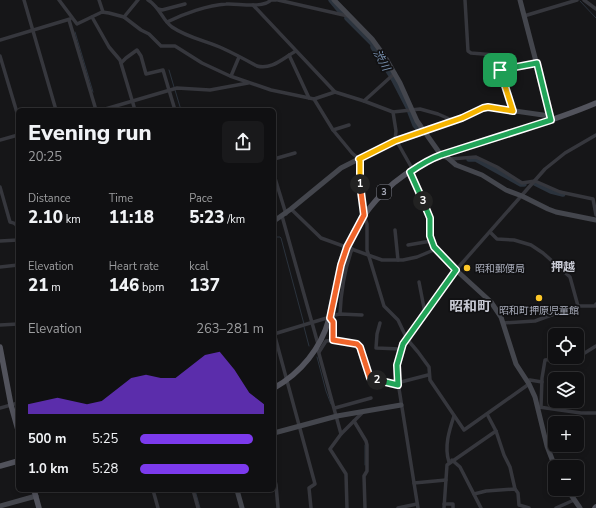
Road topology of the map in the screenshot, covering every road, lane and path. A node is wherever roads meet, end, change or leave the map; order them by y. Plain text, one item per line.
1 (24, 0) edge
2 (59, 0) edge
3 (99, 0) edge
4 (138, 0) edge
5 (148, 0) edge
6 (271, 0) edge
7 (277, 0) edge
8 (334, 0) edge
9 (466, 0) edge
10 (520, 0) edge
11 (577, 0) edge
12 (584, 0) edge
13 (185, 4) dead end
14 (253, 5) junction
15 (158, 9) junction
16 (596, 9) edge
17 (103, 12) junction
18 (348, 16) junction
19 (524, 16) junction
20 (92, 17) junction
21 (124, 17) junction
22 (71, 19) junction
23 (167, 22) junction
24 (33, 30) junction
25 (0, 40) edge
26 (296, 51) junction
27 (290, 54) junction
28 (0, 56) edge
29 (239, 57) junction
30 (121, 63) junction
31 (537, 63) junction
32 (500, 70) junction
33 (393, 75) junction
34 (231, 76) junction
35 (250, 83) junction
36 (169, 90) junction
37 (335, 92) junction
38 (309, 98) junction
39 (314, 99) junction
40 (133, 101) junction
41 (364, 101) junction
42 (594, 105) edge
43 (55, 108) edge
44 (95, 108) edge
45 (109, 108) edge
46 (135, 108) edge
47 (174, 108) edge
48 (16, 109) edge
49 (412, 110) junction
50 (513, 111) junction
51 (393, 112) junction
52 (551, 118) junction
53 (454, 121) junction
54 (349, 125) dead end
55 (333, 130) junction
56 (423, 130) junction
57 (596, 135) edge
58 (16, 136) edge
59 (0, 140) edge
60 (396, 140) junction
61 (295, 153) dead end
62 (441, 155) junction
63 (276, 158) edge
64 (359, 159) junction
65 (450, 159) junction
66 (411, 170) junction
67 (535, 182) junction
68 (276, 183) edge
69 (0, 187) edge
70 (522, 196) junction
71 (595, 198) edge
72 (595, 207) edge
73 (291, 209) junction
74 (284, 215) junction
75 (364, 215) junction
76 (596, 215) edge
77 (276, 220) edge
78 (596, 220) edge
79 (16, 224) edge
80 (395, 230) dead end
81 (490, 232) junction
82 (16, 240) edge
83 (0, 241) edge
84 (431, 242) junction
85 (408, 245) dead end
86 (350, 248) junction
87 (436, 249) junction
88 (368, 255) junction
89 (398, 260) junction
90 (16, 265) edge
91 (0, 267) edge
92 (456, 270) junction
93 (419, 282) dead end
94 (578, 306) junction
95 (596, 306) edge
96 (425, 313) junction
97 (340, 314) junction
98 (362, 315) dead end
99 (330, 317) junction
100 (380, 322) dead end
101 (312, 323) junction
102 (503, 323) junction
103 (16, 324) edge
104 (0, 325) edge
105 (276, 332) edge
106 (406, 339) junction
107 (276, 340) edge
108 (333, 340) junction
109 (596, 346) edge
110 (318, 348) junction
111 (401, 349) junction
112 (0, 351) edge
113 (584, 353) edge
114 (548, 360) edge
115 (428, 375) junction
116 (287, 380) junction
117 (528, 382) junction
118 (542, 382) junction
119 (398, 384) junction
120 (276, 387) edge
121 (371, 398) dead end
122 (16, 404) edge
123 (11, 405) junction
124 (401, 405) junction
125 (539, 407) junction
126 (0, 408) edge
127 (335, 408) junction
128 (363, 412) junction
129 (596, 413) edge
130 (487, 414) junction
131 (337, 416) junction
132 (454, 416) junction
133 (354, 420) junction
134 (16, 423) edge
135 (299, 426) junction
136 (496, 431) junction
137 (276, 432) edge
138 (341, 434) junction
139 (552, 460) edge
140 (450, 461) junction
141 (16, 462) edge
142 (0, 466) edge
143 (446, 480) junction
144 (414, 483) junction
145 (276, 485) edge
146 (515, 489) junction
147 (154, 492) edge
148 (194, 492) edge
149 (238, 492) edge
150 (35, 493) edge
151 (474, 494) junction
152 (571, 496) edge
153 (574, 500) junction
154 (0, 506) edge
155 (418, 506) edge
156 (444, 506) edge
157 (39, 508) edge
158 (158, 508) edge
159 (198, 508) edge
160 (242, 508) edge
161 (278, 508) edge
162 (311, 508) edge
163 (347, 508) edge
164 (365, 508) edge
165 (398, 508) edge
166 (453, 508) edge
167 (475, 508) edge
168 (481, 508) edge
169 (529, 508) edge
170 (556, 508) edge
171 (580, 508) edge

1 - 24 street
2 - 22 street
3 - 17 street
4 - 21 street
5 - 15 street
6 - 7 street
6 - 14 street
7 - 18 street
8 - 18 street
9 - 32 street
10 - 19 street
11 - 19 street
12 - 16 street
13 - 15 street
14 - 23 street
14 - 26 street
15 - 23 street
17 - 20 street
17 - 21 street
18 - 33 street
19 - 31 street
20 - 22 street
20 - 30 street
21 - 34 street
22 - 24 street
22 - 44 street
23 - 29 street
24 - 25 street
24 - 43 street
26 - 27 street
26 - 37 street
27 - 29 street
27 - 38 street
28 - 48 street
29 - 34 street
30 - 36 street
30 - 40 street
31 - 32 street
31 - 52 street
32 - 50 street
33 - 41 street
33 - 49 street
34 - 35 street
35 - 36 street
35 - 38 street
36 - 40 street
36 - 47 street
37 - 39 street
37 - 41 street
38 - 39 street
39 - 55 street
40 - 45 street
40 - 46 street
41 - 51 street
42 - 52 main road, 3
49 - 51 street
49 - 53 street
49 - 56 street
50 - 52 street
50 - 53 street
51 - 60 street
52 - 62 main road, 3
53 - 56 street
54 - 55 street
55 - 64 street
56 - 60 street
56 - 62 street
57 - 67 street
58 - 59 street
60 - 64 street
60 - 66 street
61 - 63 street
62 - 65 street
62 - 66 main road, 3
64 - 73 street
64 - 75 street
65 - 67 street
65 - 70 street
66 - 75 main road, 3
66 - 84 street
67 - 70 street
67 - 71 street
68 - 74 street
69 - 79 street
70 - 78 street
70 - 81 street
71 - 72 street
72 - 76 street
73 - 74 street
73 - 86 street
74 - 77 street
74 - 101 street
75 - 86 main road, 3
75 - 88 street
80 - 89 street
81 - 92 street
81 - 94 street
82 - 83 street
84 - 85 street
84 - 87 street
86 - 88 street
86 - 97 street
86 - 99 main road, 3
87 - 89 street
87 - 92 street
88 - 89 street
88 - 106 street
90 - 91 street
92 - 96 street
92 - 102 street
93 - 96 street
94 - 95 street
94 - 102 street
96 - 106 street
97 - 98 street
97 - 99 street
99 - 101 street
99 - 108 street
99 - 110 main road, 3
100 - 111 street
101 - 105 street
101 - 110 street
102 - 117 street
103 - 104 street
106 - 111 street
106 - 115 street
107 - 116 street
108 - 110 street
108 - 119 street
109 - 113 street
110 - 116 main road, 3
110 - 127 street
111 - 119 street
112 - 123 main road
114 - 118 street
115 - 119 street
115 - 132 street
116 - 120 main road, 3
116 - 135 street
117 - 118 street
117 - 125 street
117 - 130 street
118 - 125 street
119 - 124 street
121 - 127 street
122 - 123 street
123 - 126 street
123 - 134 main road
124 - 128 street
124 - 144 street
125 - 129 street
125 - 139 street
127 - 131 street
128 - 131 street
128 - 133 street
130 - 132 street
130 - 136 street
131 - 135 street
131 - 138 street
132 - 140 street
133 - 138 street
133 - 164 street
135 - 137 street
135 - 162 street
136 - 140 street
136 - 146 street
138 - 163 street
140 - 143 street
140 - 151 street
141 - 142 main road
143 - 144 street
143 - 156 street
144 - 155 street
145 - 161 street
146 - 151 street
146 - 169 street
147 - 158 street
148 - 159 street
149 - 160 street
150 - 154 street
150 - 157 main road
151 - 168 street
152 - 153 street
153 - 170 street
153 - 171 street
155 - 165 street
156 - 166 street
167 - 168 street

